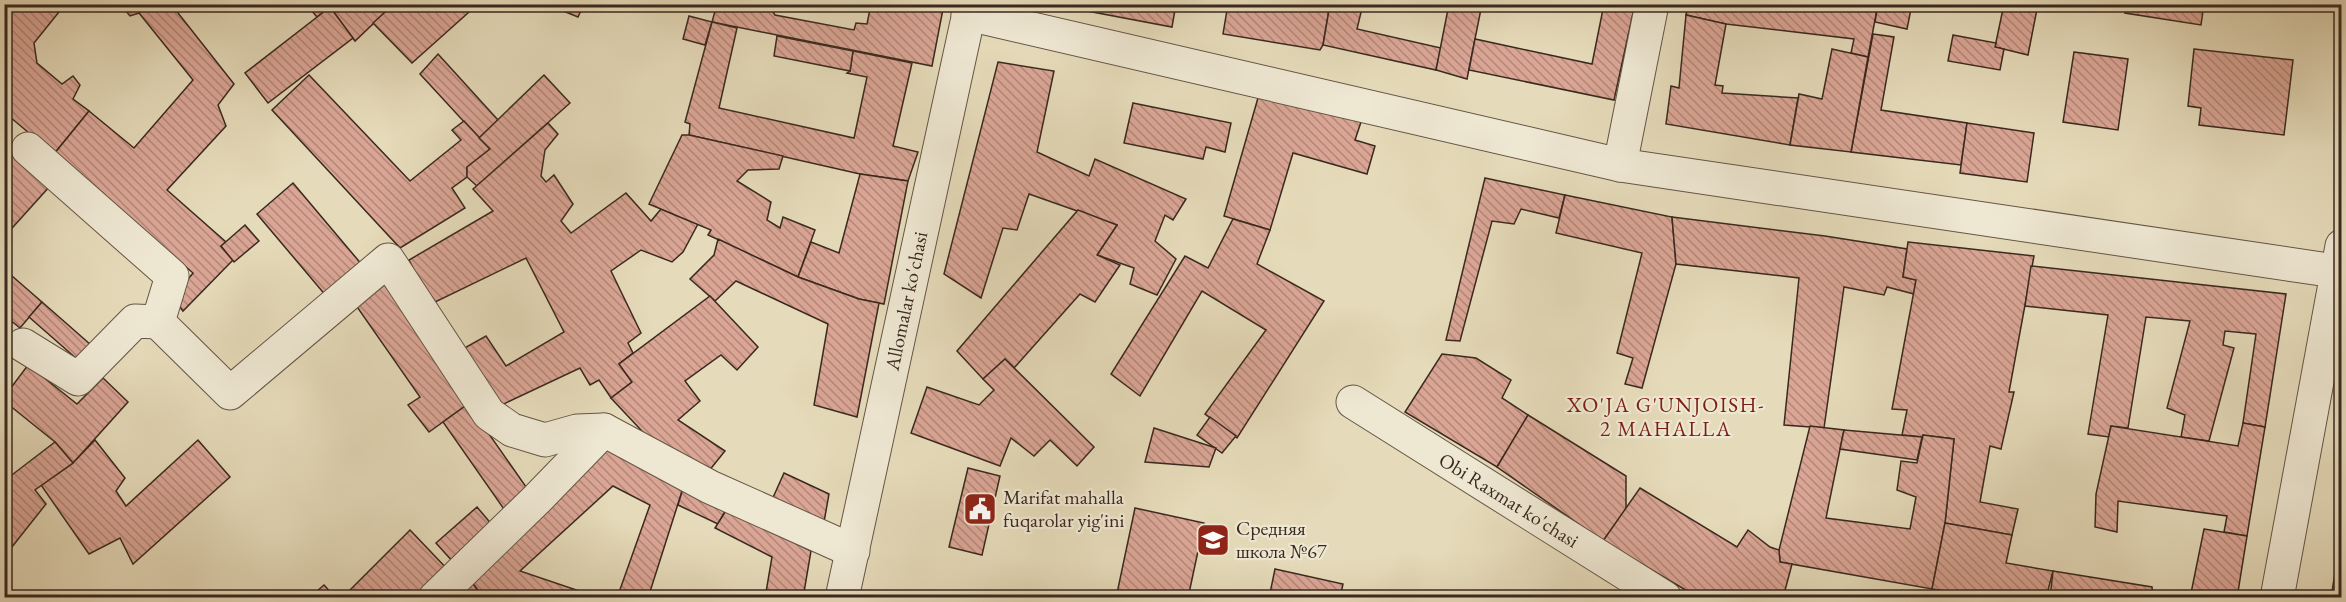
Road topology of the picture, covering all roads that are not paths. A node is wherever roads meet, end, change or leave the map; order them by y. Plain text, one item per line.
1 (1652, 4) edge
2 (969, 9) edge
3 (28, 148) dead end
4 (1620, 165) junction
5 (2340, 263) edge
6 (158, 322) junction
7 (23, 345) dead end
8 (1353, 402) dead end
9 (604, 430) junction
10 (852, 551) junction
11 (435, 597) edge
12 (842, 597) edge
13 (1665, 597) edge
14 (2277, 597) edge

1 - 4 street
2 - 4 street
2 - 10 street, Allomalar ko'chasi
3 - 6 street
4 - 5 street
5 - 14 street
6 - 7 street
6 - 9 street
8 - 13 street, Obi Raxmat ko'chasi
9 - 10 street
9 - 11 street
10 - 12 street, Allomalar ko'chasi

